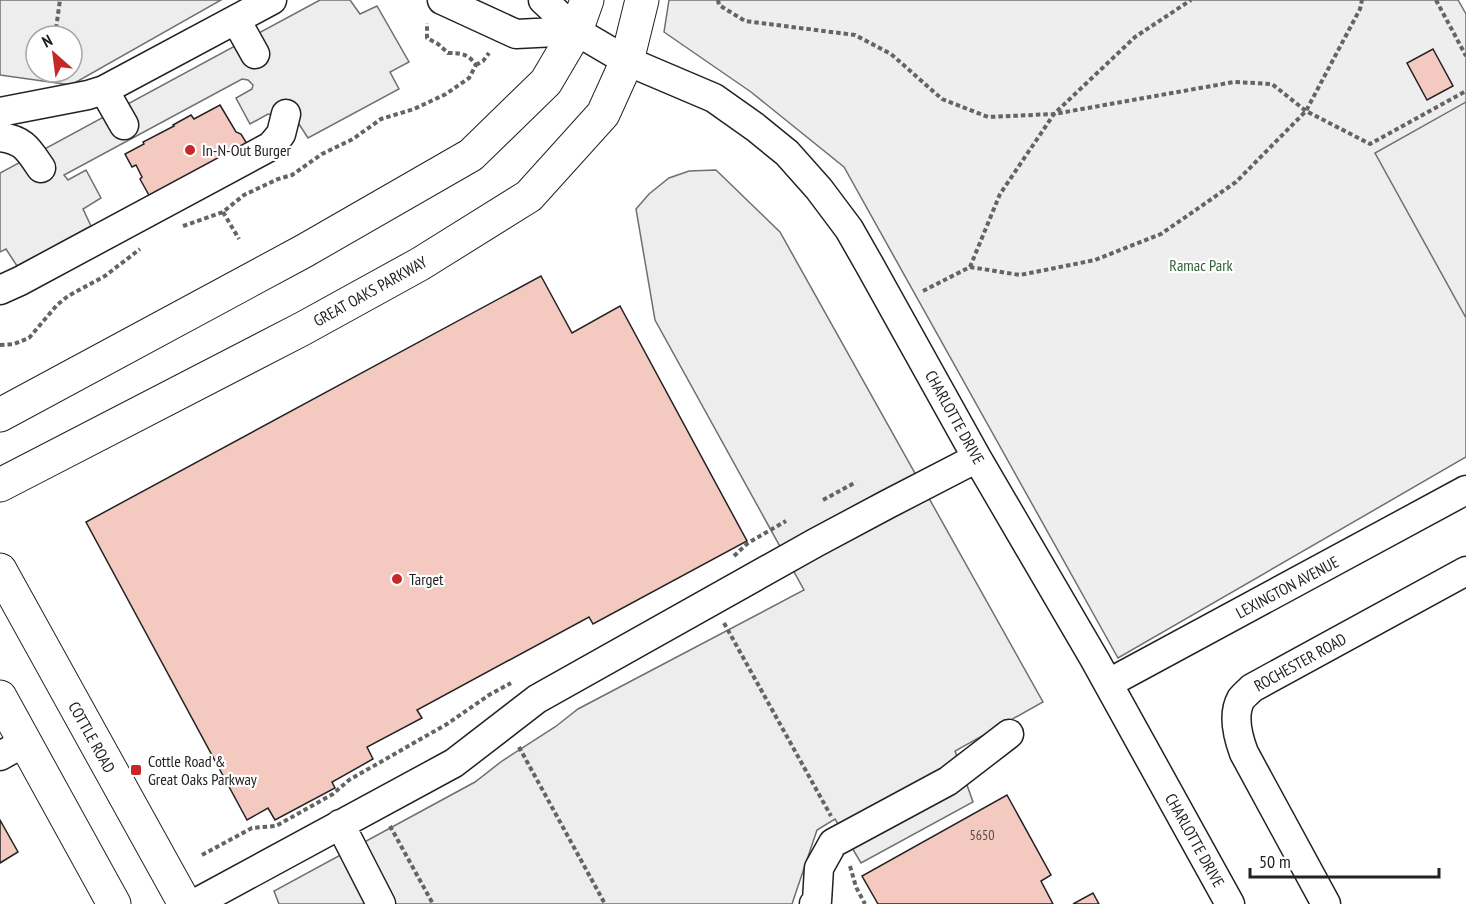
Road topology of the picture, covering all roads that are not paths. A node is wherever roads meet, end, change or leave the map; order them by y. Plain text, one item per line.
1 (272, 0) edge
2 (442, 0) edge
3 (543, 0) edge
4 (587, 0) edge
5 (642, 0) edge
6 (236, 20) junction
7 (576, 31) junction
8 (255, 54) dead end
9 (627, 61) junction
10 (104, 90) junction
11 (0, 112) edge
12 (286, 114) dead end
13 (124, 125) dead end
14 (0, 137) edge
15 (41, 168) dead end
16 (0, 290) edge
17 (0, 415) edge
18 (977, 458) junction
19 (0, 485) edge
20 (1466, 490) edge
21 (0, 570) edge
22 (1466, 571) edge
23 (1108, 683) junction
24 (0, 697) edge
25 (1009, 734) dead end
26 (10, 741) edge
27 (340, 824) junction
28 (817, 903) edge
29 (114, 904) edge
30 (185, 904) edge
31 (194, 904) edge
32 (381, 904) edge
33 (1230, 904) edge
34 (1326, 904) edge

1 - 6 street
2 - 7 street
3 - 7 street, CHARLOTTE DRIVE
4 - 7 main road
5 - 9 main road, GREAT OAKS PARKWAY
6 - 8 street
6 - 10 street
7 - 9 street, CHARLOTTE DRIVE
7 - 17 main road
9 - 18 street, CHARLOTTE DRIVE
9 - 19 main road, GREAT OAKS PARKWAY
10 - 11 street
10 - 13 street
12 - 16 street
14 - 15 street
18 - 23 street, CHARLOTTE DRIVE
18 - 27 street
20 - 23 street, LEXINGTON AVENUE
21 - 30 main road, COTTLE ROAD
22 - 34 street, ROCHESTER ROAD
23 - 33 street, CHARLOTTE DRIVE
24 - 26 main road
25 - 28 street
26 - 29 main road
27 - 31 street
27 - 32 street

